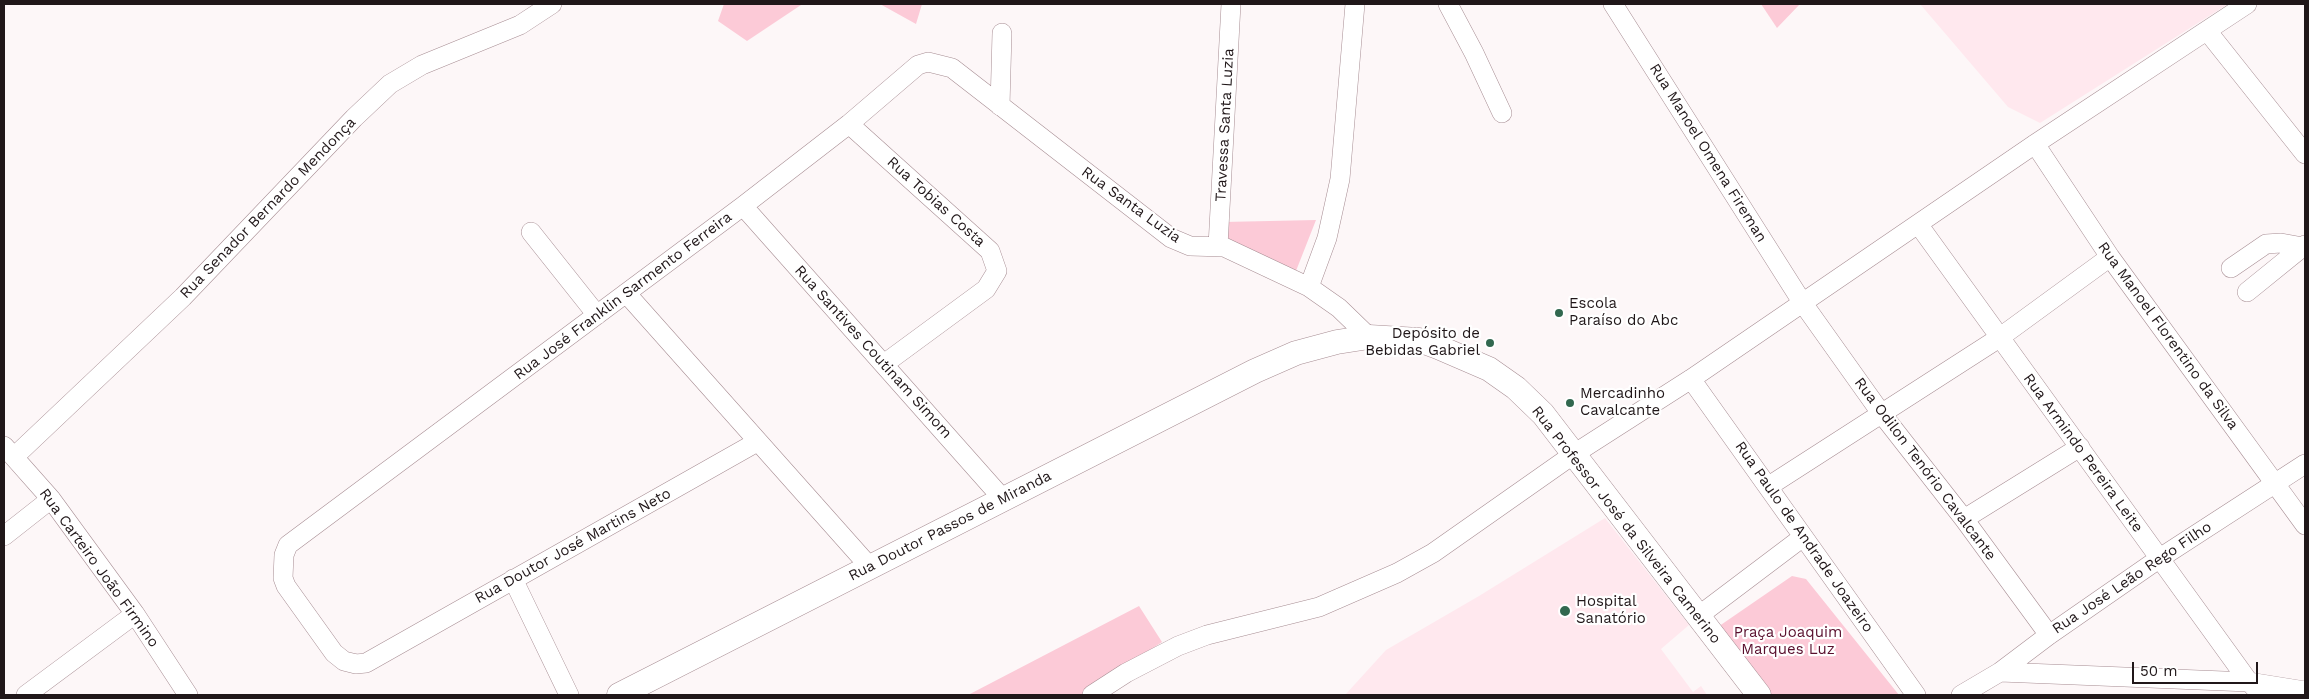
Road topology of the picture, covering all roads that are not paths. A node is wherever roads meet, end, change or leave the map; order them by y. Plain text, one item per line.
1 (552, 4) edge
2 (1231, 4) edge
3 (1355, 4) edge
4 (1448, 4) edge
5 (1614, 4) edge
6 (2248, 4) edge
7 (2208, 32) junction
8 (1002, 34) dead end
9 (957, 73) joint
10 (1000, 106) junction
11 (1502, 113) dead end
12 (849, 124) junction
13 (2035, 144) junction
14 (2305, 154) edge
15 (743, 206) junction
16 (1918, 224) junction
17 (532, 232) dead end
18 (1218, 246) junction
19 (2304, 246) edge
20 (2110, 257) junction
21 (2231, 268) dead end
22 (1309, 287) junction
23 (2247, 292) dead end
24 (626, 293) junction
25 (1802, 302) junction
26 (597, 314) junction
27 (1369, 337) junction
28 (1999, 338) junction
29 (1282, 360) joint
30 (884, 364) junction
31 (1691, 379) junction
32 (1881, 412) junction
33 (757, 442) junction
34 (2080, 447) junction
35 (9, 451) edge
36 (1574, 454) junction
37 (2305, 464) edge
38 (2275, 483) junction
39 (1769, 486) junction
40 (50, 499) junction
41 (1003, 499) junction
42 (1964, 520) junction
43 (2305, 525) edge
44 (4, 536) edge
45 (1803, 537) junction
46 (288, 545) joint
47 (2160, 558) junction
48 (869, 566) junction
49 (513, 579) junction
50 (135, 614) junction
51 (1697, 617) junction
52 (2049, 634) junction
53 (2000, 672) junction
54 (2256, 689) edge
55 (2305, 691) edge
56 (26, 695) edge
57 (188, 695) edge
58 (569, 695) edge
59 (619, 695) edge
60 (1092, 695) edge
61 (1759, 695) edge
62 (1916, 695) edge
63 (1961, 695) edge

1 - 35 street, Rua Senador Bernardo Mendonça
2 - 18 street, Travessa Santa Luzia
3 - 22 street
4 - 11 street
5 - 25 street, Rua Manoel Omena Fireman
6 - 7 street
7 - 13 street
7 - 14 street
8 - 10 street
9 - 10 street, Rua Santa Luzia
9 - 12 street, Rua José Franklin Sarmento Ferreira
10 - 18 street, Rua Santa Luzia
12 - 15 street, Rua José Franklin Sarmento Ferreira
12 - 30 street, Rua Tobias Costa
13 - 16 street
13 - 20 street, Rua Manoel Florentino da Silva
15 - 24 street, Rua José Franklin Sarmento Ferreira
15 - 30 street, Rua Santives Coutinam Simom
16 - 25 street
16 - 28 street, Rua Armindo Pereira Leite
17 - 26 street
18 - 22 street, Rua Santa Luzia
19 - 21 street
19 - 23 street
20 - 28 street
20 - 38 street, Rua Manoel Florentino da Silva
22 - 27 street, Rua Santa Luzia
24 - 26 street, Rua José Franklin Sarmento Ferreira
24 - 33 street
25 - 31 street
25 - 32 street, Rua Odilon Tenório Cavalcante
26 - 46 street, Rua José Franklin Sarmento Ferreira
27 - 29 street, Rua Professor José da Silveira Camerino
27 - 36 street, Rua Professor José da Silveira Camerino
28 - 32 street
28 - 34 street, Rua Armindo Pereira Leite
29 - 41 street, Rua Doutor Passos de Miranda
30 - 41 street, Rua Santives Coutinam Simom
31 - 36 street
31 - 39 street, Rua Paulo de Andrade Joazeiro
32 - 39 street
32 - 42 street, Rua Odilon Tenório Cavalcante
33 - 48 street
33 - 49 street, Rua Doutor José Martins Neto
34 - 42 street
34 - 47 street, Rua Armindo Pereira Leite
35 - 40 street, Rua Carteiro João Firmino
36 - 51 street, Rua Professor José da Silveira Camerino
36 - 60 street
37 - 38 street, Rua José Leão Rego Filho
38 - 43 street, Rua Manoel Florentino da Silva
38 - 47 street, Rua José Leão Rego Filho
39 - 45 street, Rua Paulo de Andrade Joazeiro
40 - 44 street
40 - 50 street, Rua Carteiro João Firmino
41 - 48 street, Rua Doutor Passos de Miranda
42 - 52 street, Rua Odilon Tenório Cavalcante
45 - 51 street
45 - 62 street, Rua Paulo de Andrade Joazeiro
46 - 49 street, Rua Doutor José Martins Neto
47 - 52 street, Rua José Leão Rego Filho
47 - 54 street, Rua Armindo Pereira Leite
48 - 59 street, Rua Doutor Passos de Miranda
49 - 58 street
50 - 56 street
50 - 57 street, Rua Carteiro João Firmino
51 - 61 street, Rua Professor José da Silveira Camerino
52 - 53 street, Rua José Leão Rego Filho
53 - 54 street
53 - 63 street, Rua José Leão Rego Filho
54 - 55 street

